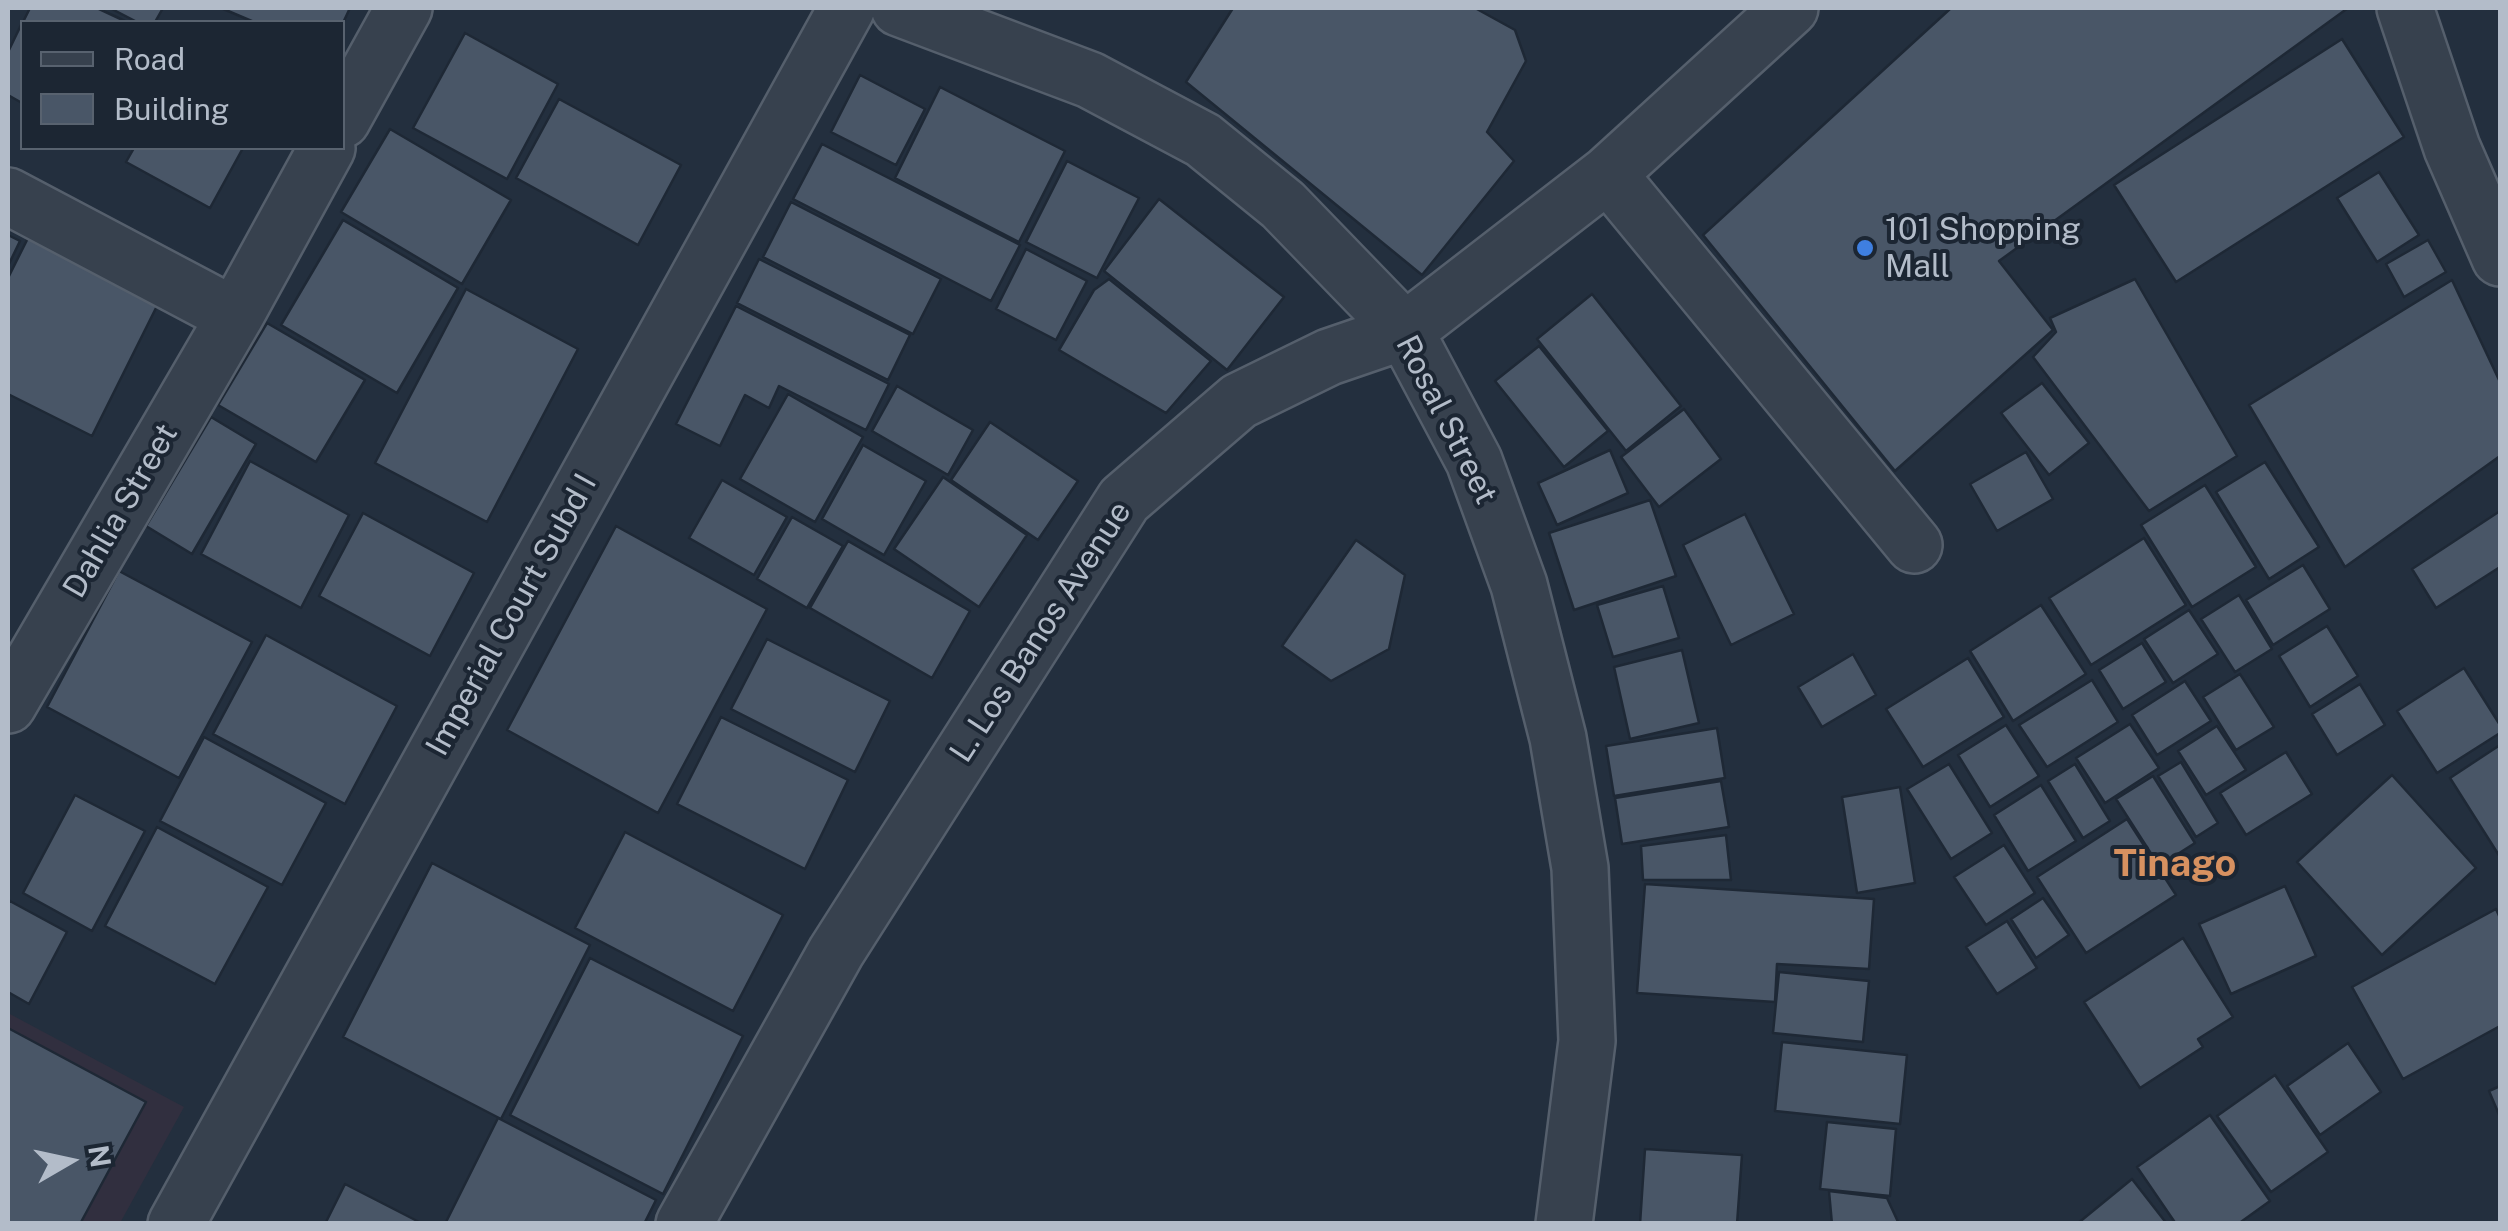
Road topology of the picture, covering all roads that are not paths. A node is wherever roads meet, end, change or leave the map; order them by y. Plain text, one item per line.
1 (404, 8) edge
2 (848, 8) edge
3 (898, 8) edge
4 (1790, 8) edge
5 (2406, 8) edge
6 (345, 115) edge
7 (326, 150) edge
8 (1608, 174) junction
9 (8, 196) edge
10 (2500, 258) edge
11 (235, 316) junction
12 (1405, 331) junction
13 (1914, 545) dead end
14 (8, 705) edge
15 (176, 1224) edge
16 (684, 1224) edge
17 (1564, 1224) edge

1 - 6 street
2 - 15 street, Imperial Court Subd I
3 - 12 street, Rosal Street
4 - 8 street, L. Los Banos Avenue
5 - 10 street
7 - 11 street, Dahlia Street
8 - 12 street, L. Los Banos Avenue
8 - 13 street
9 - 11 street
11 - 14 street, Dahlia Street
12 - 16 street, L. Los Banos Avenue
12 - 17 street, Rosal Street

